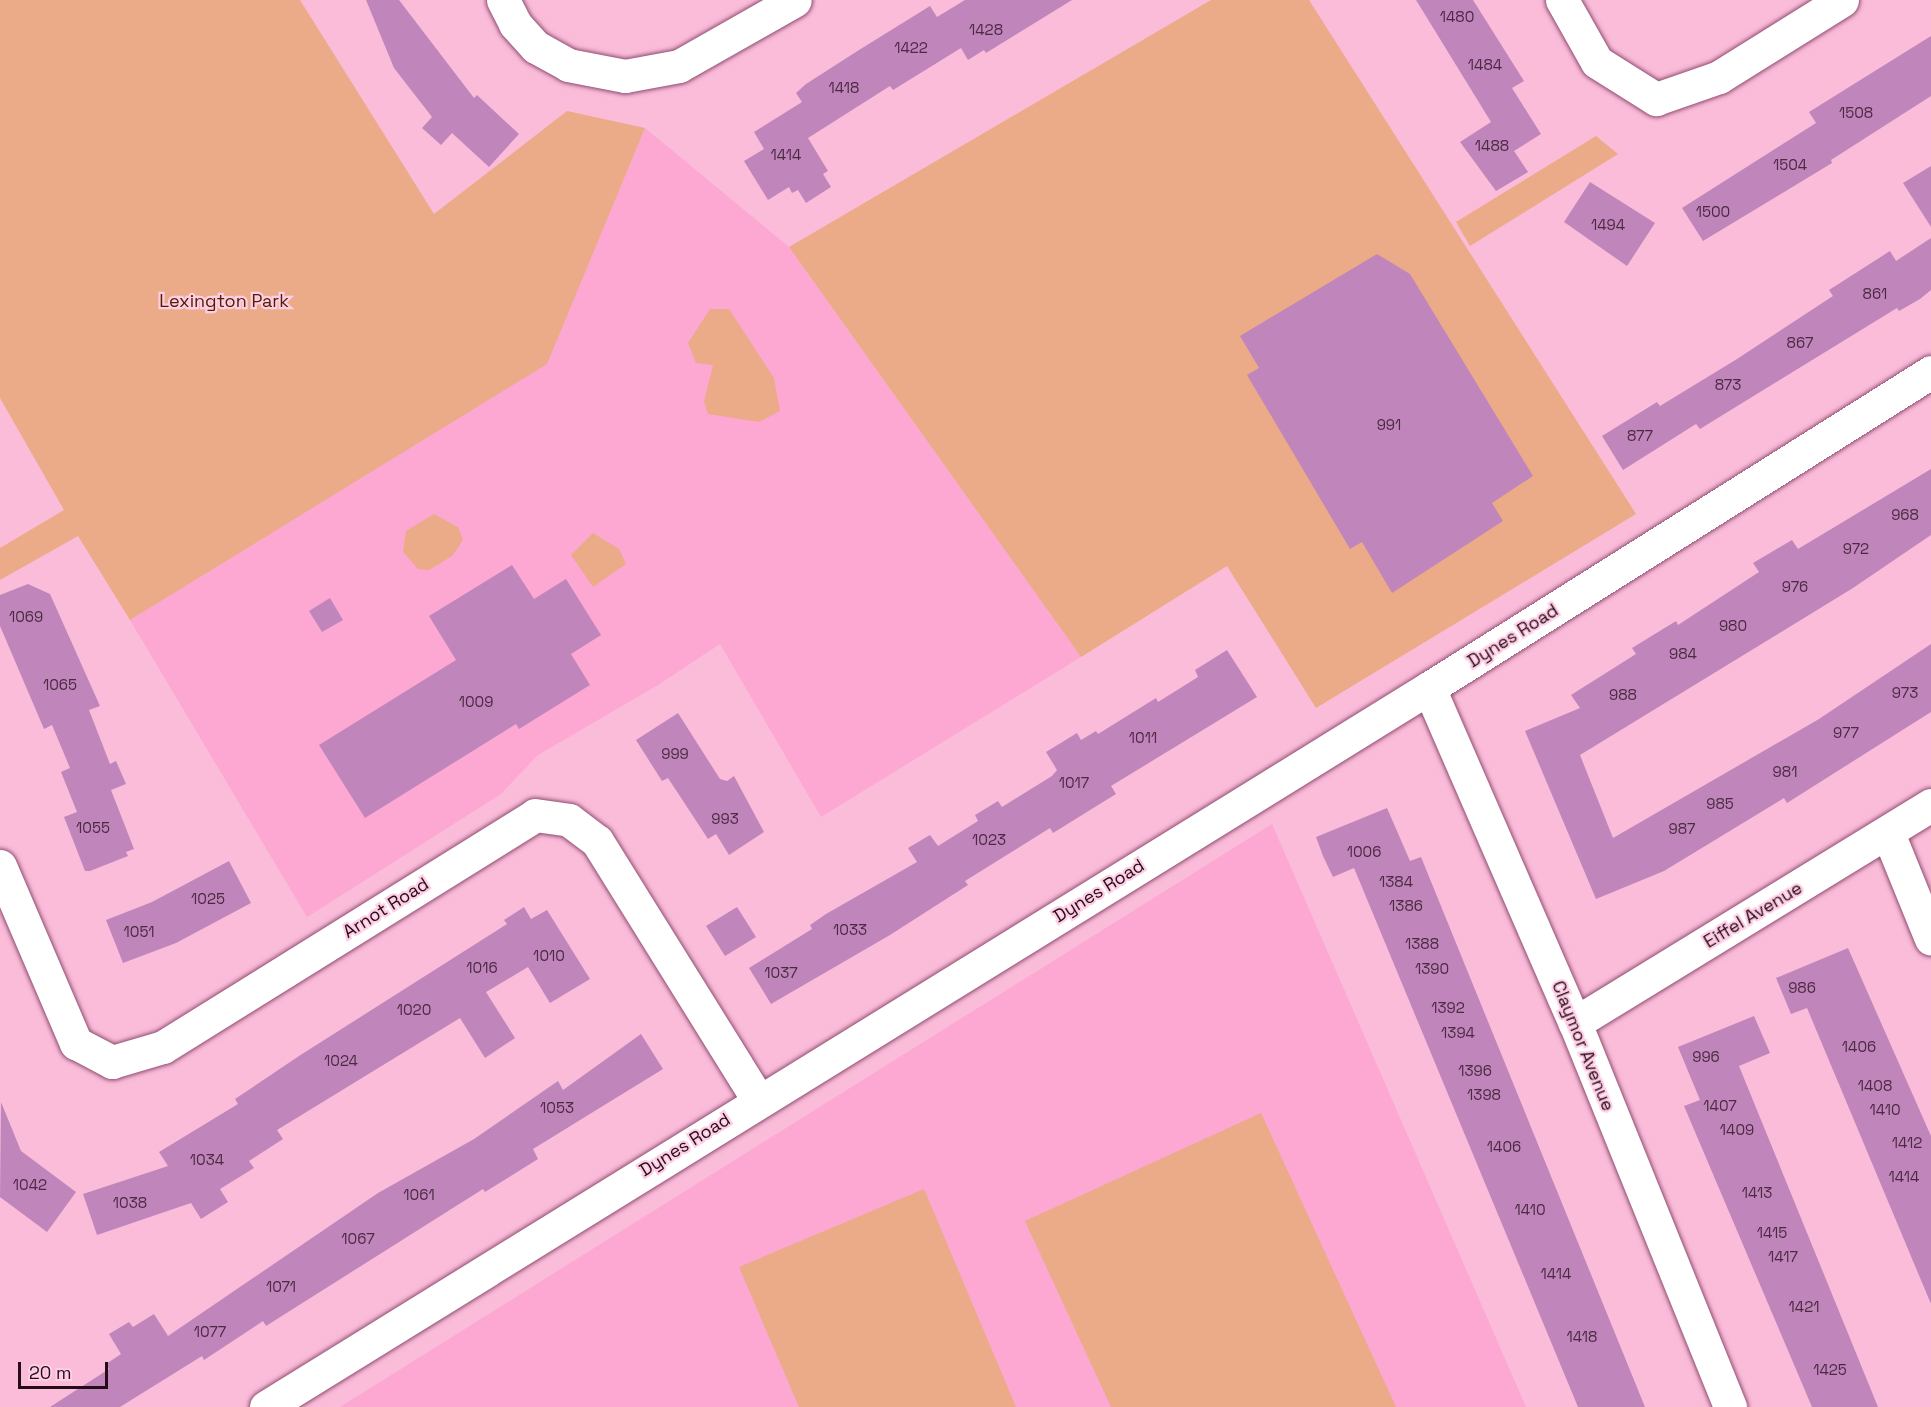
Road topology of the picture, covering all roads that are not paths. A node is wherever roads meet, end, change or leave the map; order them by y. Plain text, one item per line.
1 (503, 0) edge
2 (795, 0) edge
3 (1562, 0) edge
4 (1842, 0) edge
5 (1931, 372) edge
6 (1429, 688) junction
7 (1931, 805) edge
8 (1888, 833) junction
9 (0, 866) edge
10 (1931, 939) edge
11 (1575, 1023) junction
12 (758, 1100) junction
13 (266, 1407) edge
14 (1730, 1407) edge

1 - 2 street
3 - 4 street
5 - 6 street, Dynes Road
6 - 11 street, Claymor Avenue
6 - 12 street, Dynes Road
7 - 8 street, Eiffel Avenue
8 - 10 street
8 - 11 street, Eiffel Avenue
9 - 12 street, Arnot Road
11 - 14 street, Claymor Avenue
12 - 13 street, Dynes Road

